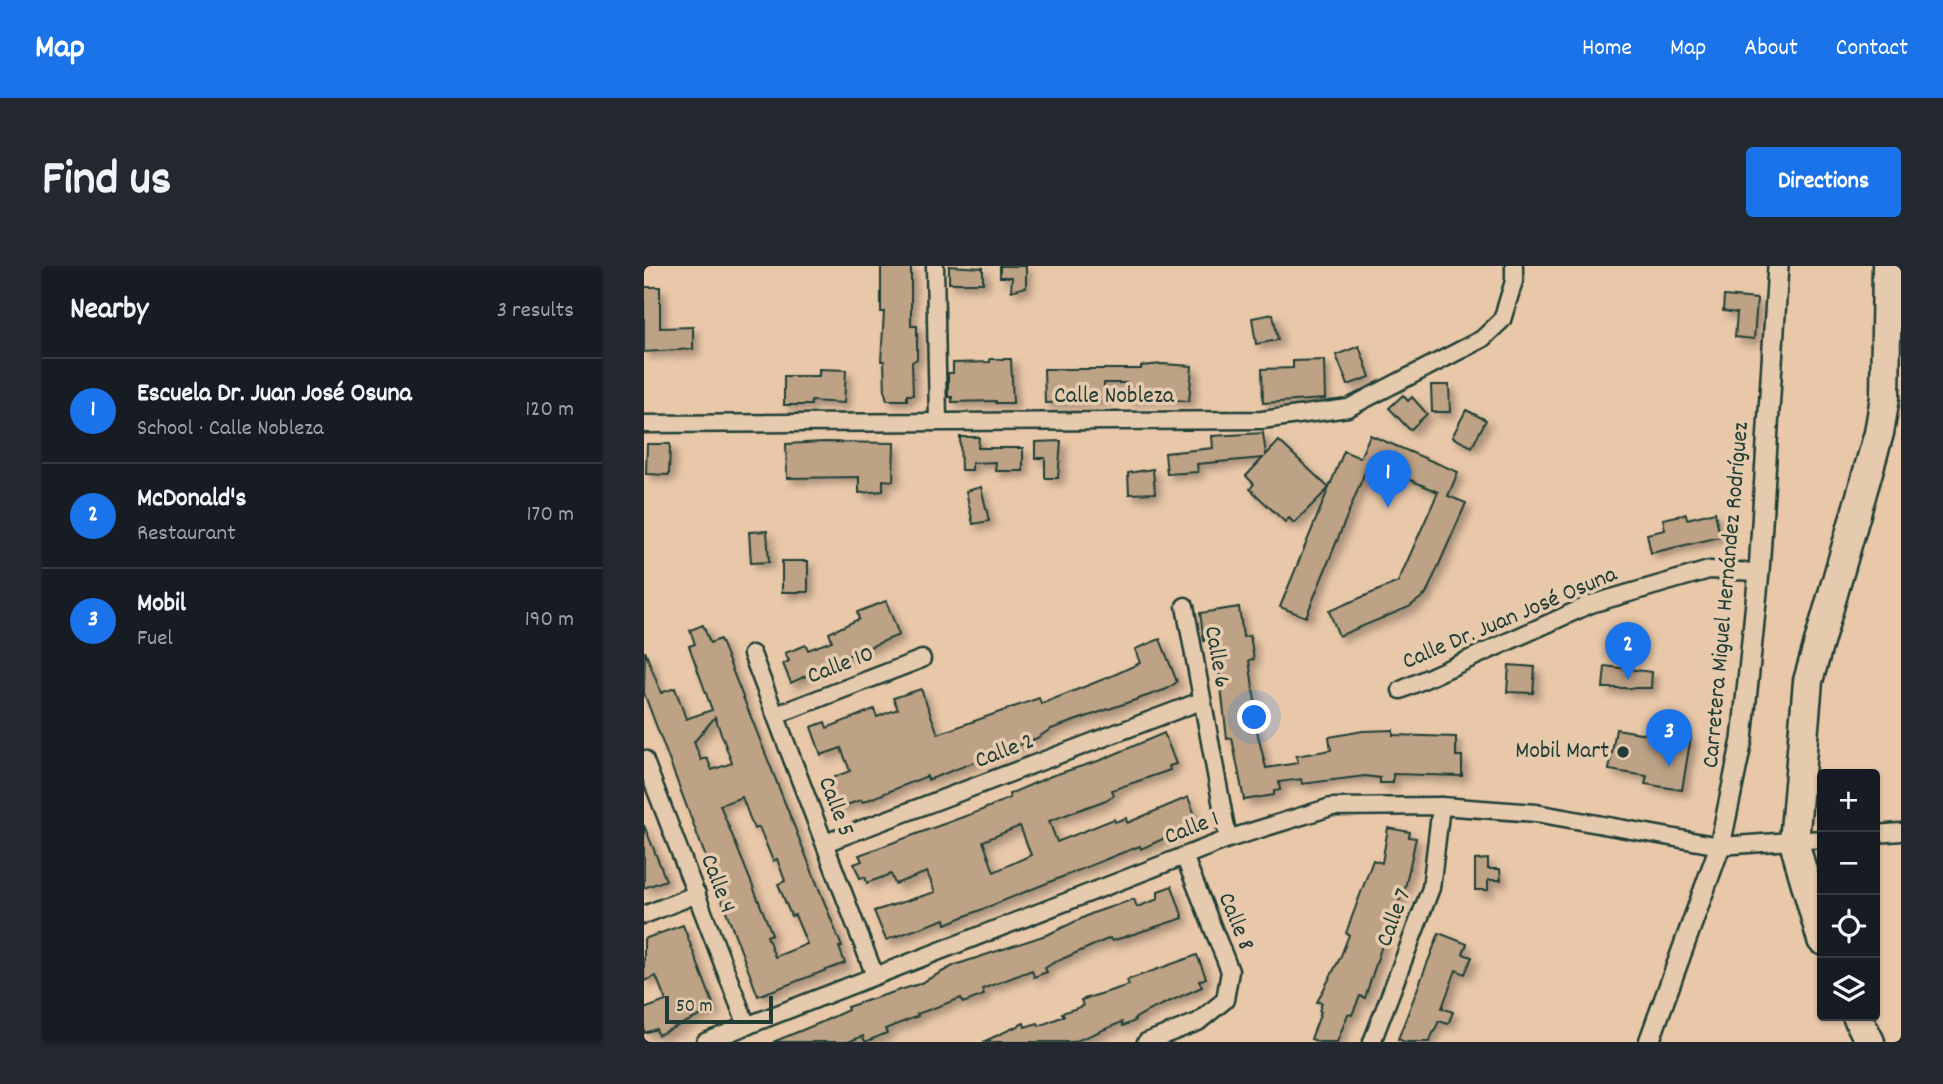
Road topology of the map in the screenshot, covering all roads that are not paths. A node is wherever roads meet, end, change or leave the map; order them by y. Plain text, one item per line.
1 (935, 266) edge
2 (1514, 266) edge
3 (1778, 266) edge
4 (1887, 266) edge
5 (938, 420) junction
6 (644, 424) edge
7 (1759, 572) junction
8 (1185, 606) dead end
9 (752, 654) dead end
10 (922, 659) dead end
11 (1401, 690) dead end
12 (1201, 701) junction
13 (776, 715) junction
14 (645, 763) edge
15 (1441, 806) junction
16 (1900, 832) edge
17 (1880, 834) edge
18 (1228, 839) junction
19 (1817, 840) edge
20 (1794, 842) junction
21 (825, 843) junction
22 (1720, 846) junction
23 (1184, 856) junction
24 (696, 894) junction
25 (644, 915) edge
26 (1817, 922) edge
27 (875, 976) junction
28 (1860, 1021) edge
29 (747, 1026) junction
30 (705, 1042) edge
31 (1146, 1042) edge
32 (1372, 1042) edge
33 (1649, 1042) edge
34 (1870, 1042) edge

1 - 5 street
2 - 5 street, Calle Nobleza
3 - 7 street, Carretera Miguel Hernández Rodríguez
4 - 20 highway
5 - 6 street, Calle Nobleza
7 - 11 street, Calle Dr. Juan José Osuna
7 - 22 street, Carretera Miguel Hernández Rodríguez
8 - 12 street, Calle 6
9 - 13 street, Calle 5
10 - 13 street, Calle 10
12 - 18 street, Calle 6
12 - 21 street, Calle 2
13 - 21 street, Calle 5
14 - 24 street, Calle 4
15 - 18 street, Calle 1
15 - 22 street, Calle 1
15 - 32 street, Calle 7
16 - 17 street
18 - 23 street, Calle 1
19 - 20 street, Calle 1
20 - 22 street, Calle 1
20 - 26 highway
21 - 27 street, Calle 5
22 - 33 street, Carretera Miguel Hernández Rodríguez
23 - 27 street, Calle 1
23 - 31 street, Calle 8
24 - 25 street
24 - 29 street, Calle 4
27 - 29 street, Calle 1
28 - 34 highway
29 - 30 street, Calle 1

